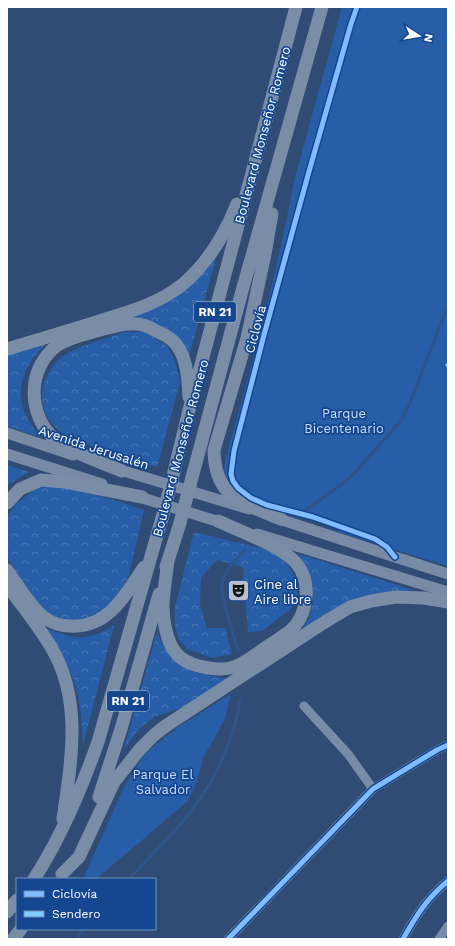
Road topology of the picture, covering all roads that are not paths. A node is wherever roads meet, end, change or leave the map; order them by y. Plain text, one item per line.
1 (296, 7) edge
2 (322, 7) edge
3 (259, 144) junction
4 (282, 153) junction
5 (7, 349) edge
6 (189, 410) junction
7 (7, 433) edge
8 (7, 454) edge
9 (122, 471) junction
10 (142, 497) junction
11 (7, 503) edge
12 (281, 519) junction
13 (218, 521) junction
14 (152, 555) junction
15 (168, 560) junction
16 (7, 570) edge
17 (448, 574) edge
18 (7, 585) edge
19 (448, 592) edge
20 (448, 602) edge
21 (304, 706) dead end
22 (448, 746) edge
23 (373, 789) junction
24 (61, 834) junction
25 (60, 877) edge
26 (35, 878) edge
27 (448, 881) edge
28 (16, 901) edge
29 (7, 912) edge
30 (448, 926) edge
31 (20, 930) edge
32 (13, 939) edge
33 (228, 939) edge
34 (403, 939) edge
35 (440, 939) edge

1 - 3 highway, Boulevard Monseñor Romero / RN 21
2 - 4 highway, Boulevard Monseñor Romero / RN 21
3 - 5 highway
3 - 6 highway, Boulevard Monseñor Romero / RN 21
4 - 12 highway
4 - 15 highway, Boulevard Monseñor Romero / RN 21, bridge
6 - 9 highway
6 - 14 highway, Boulevard Monseñor Romero / RN 21, bridge
7 - 9 main road, Avenida Jerusalén
8 - 10 main road
9 - 12 main road, Avenida Jerusalén
10 - 11 highway
10 - 13 main road
12 - 17 main road, Avenida Jerusalén
13 - 15 highway
13 - 19 main road
14 - 16 highway
14 - 24 highway, Boulevard Monseñor Romero / RN 21
15 - 25 highway, Boulevard Monseñor Romero / RN 21
18 - 24 highway
20 - 25 highway
21 - 23 street
22 - 23 street
23 - 33 street
24 - 26 highway, Boulevard Monseñor Romero / RN 21
27 - 34 street
28 - 29 highway
30 - 35 street
31 - 32 highway

